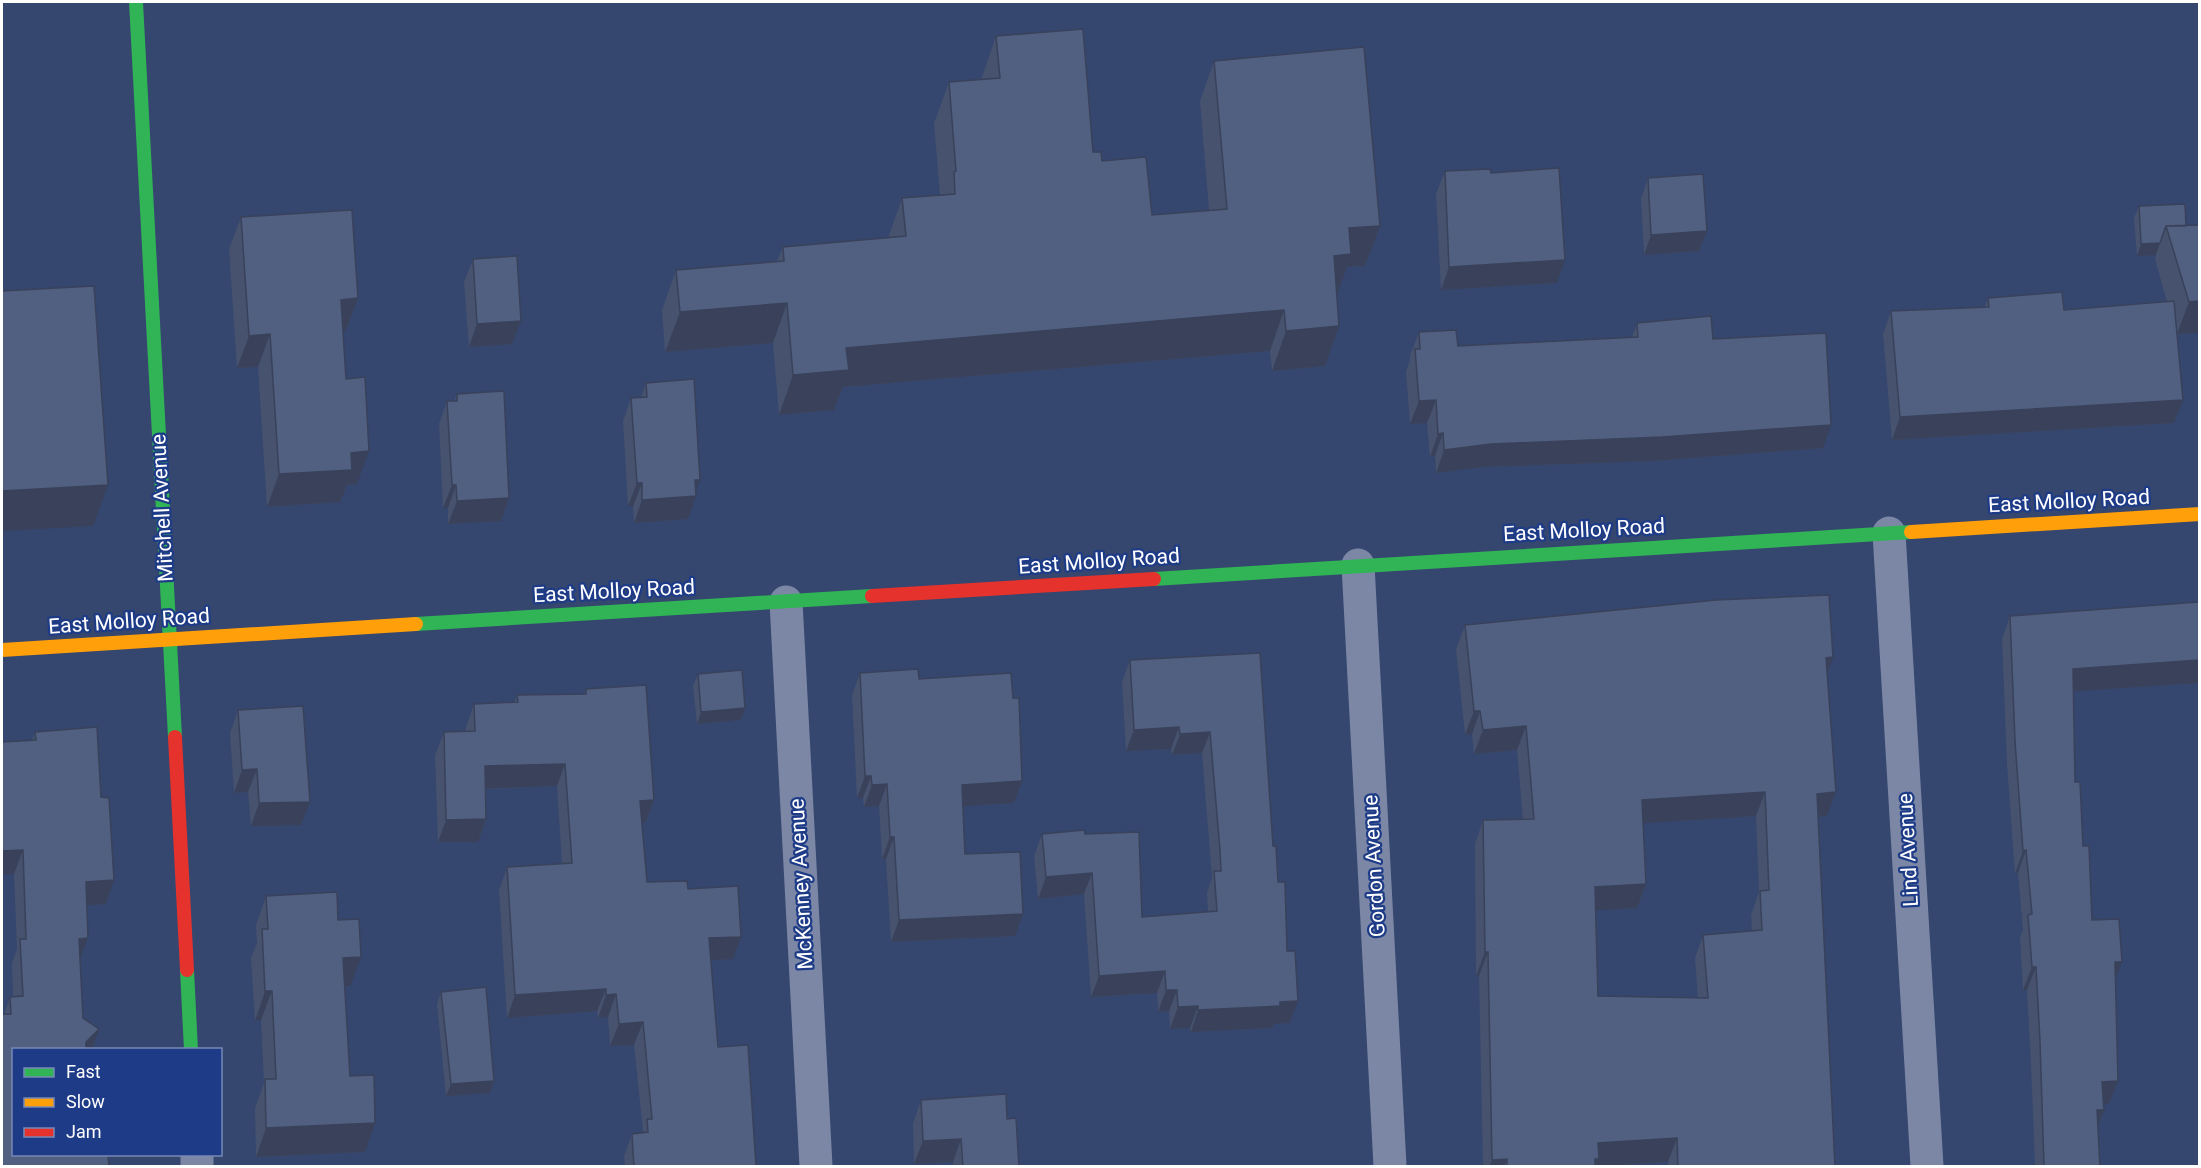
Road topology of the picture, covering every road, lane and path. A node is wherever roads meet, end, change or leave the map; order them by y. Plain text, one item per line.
1 (136, 2) edge
2 (2199, 514) edge
3 (1889, 533) junction
4 (1358, 565) junction
5 (786, 602) junction
6 (168, 639) junction
7 (2, 650) edge
8 (191, 1048) edge
9 (816, 1167) edge
10 (1390, 1167) edge
11 (1927, 1167) edge

1 - 6 street, Mitchell Avenue
2 - 3 street, East Molloy Road
3 - 4 street, East Molloy Road
3 - 11 street, Lind Avenue
4 - 5 street, East Molloy Road
4 - 10 street, Gordon Avenue
5 - 6 street, East Molloy Road
5 - 9 street, McKenney Avenue
6 - 7 street, East Molloy Road
6 - 8 street, Mitchell Avenue

